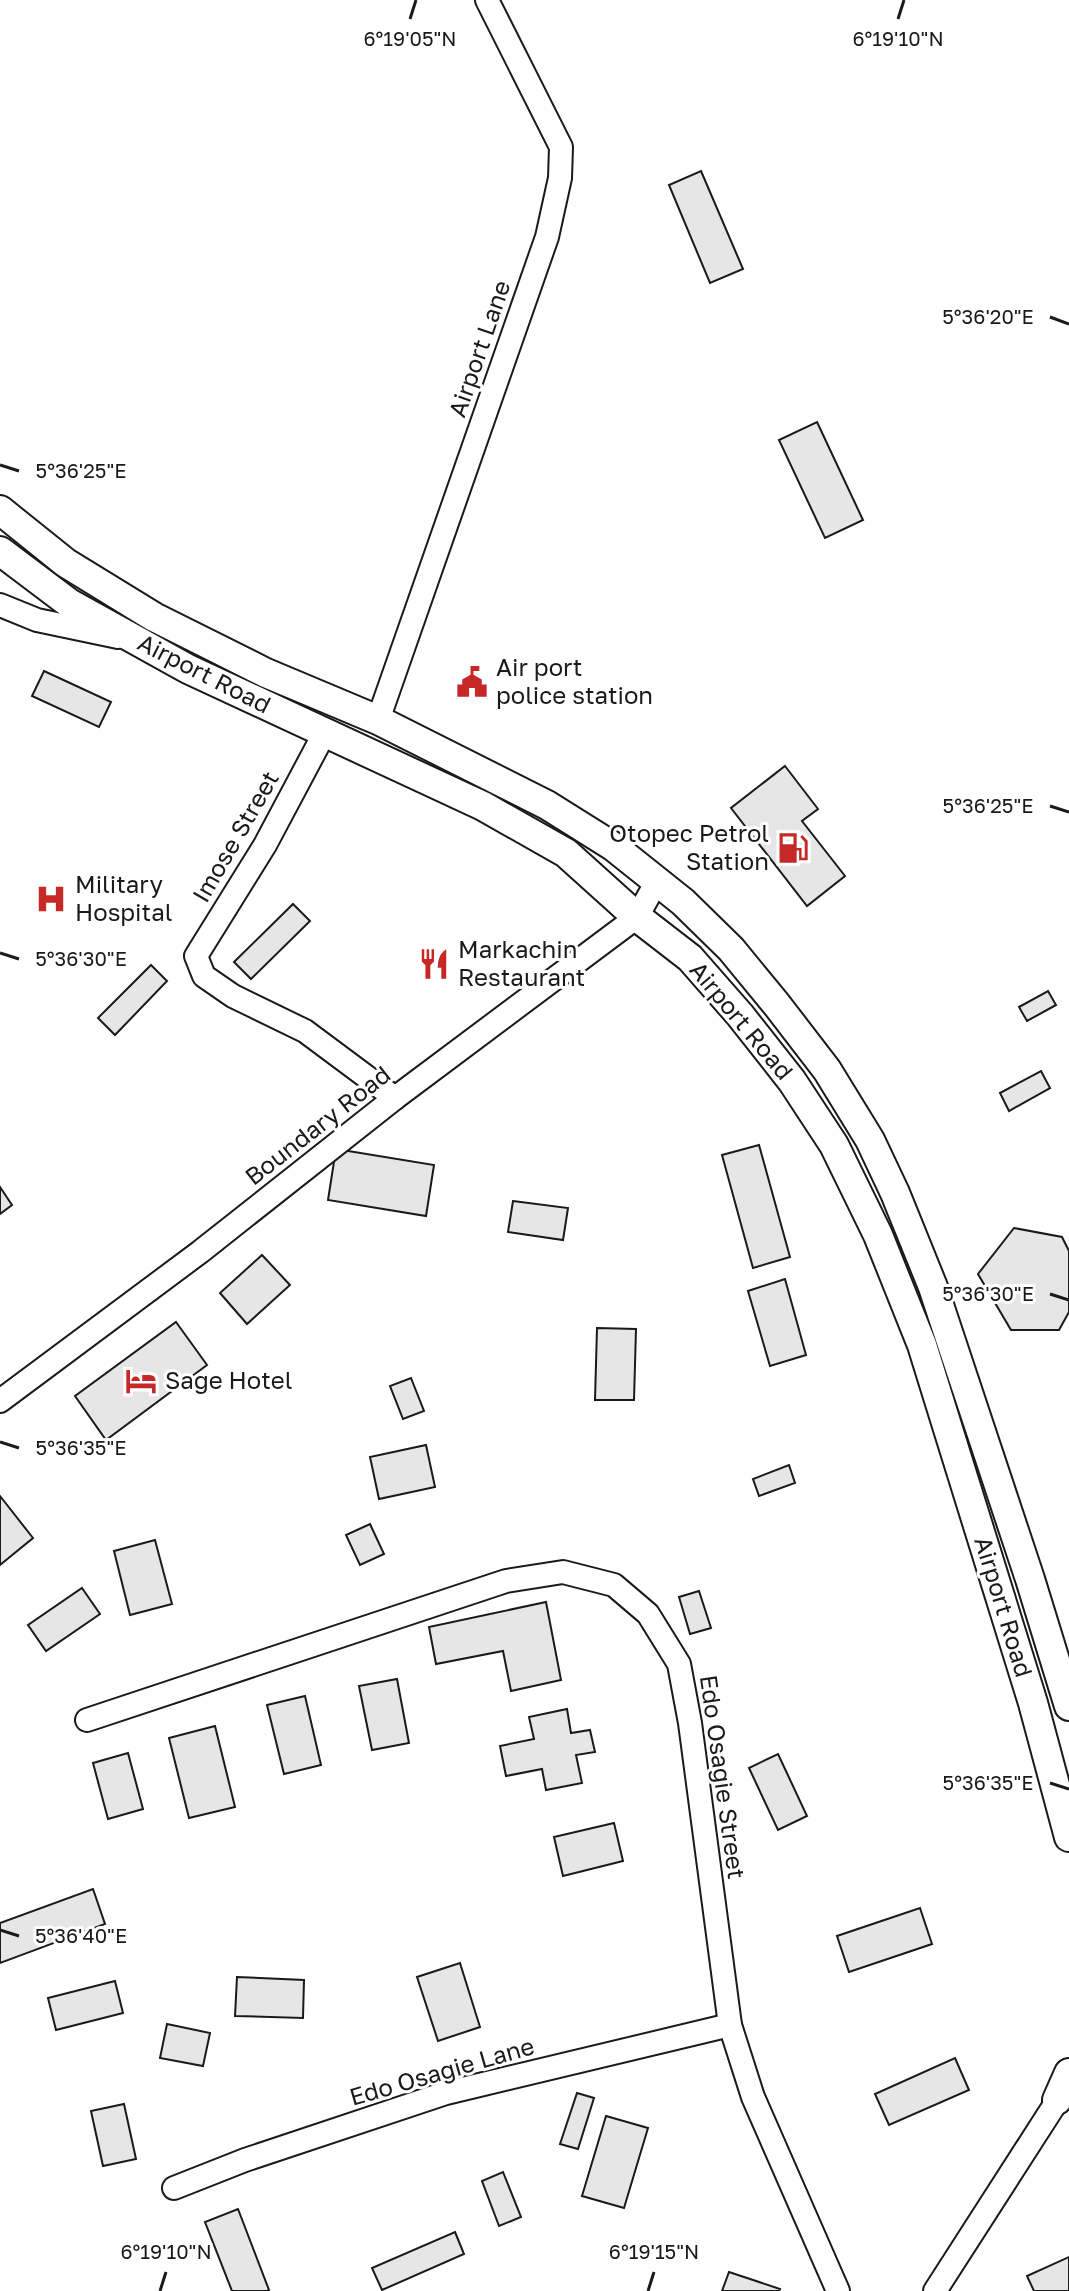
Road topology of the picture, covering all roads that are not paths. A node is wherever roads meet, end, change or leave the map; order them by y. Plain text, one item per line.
1 (487, 0) edge
2 (0, 510) edge
3 (0, 551) edge
4 (0, 605) edge
5 (154, 617) junction
6 (138, 641) junction
7 (378, 720) junction
8 (324, 734) junction
9 (657, 881) junction
10 (637, 917) junction
11 (395, 1098) junction
12 (0, 1401) edge
13 (1069, 1706) edge
14 (87, 1720) dead end
15 (1069, 1837) edge
16 (730, 2025) junction
17 (1069, 2073) edge
18 (1062, 2109) edge
19 (174, 2188) dead end
20 (838, 2291) edge
21 (935, 2291) edge

1 - 7 street, Airport Lane
2 - 5 main road, Airport Road
3 - 6 main road, Airport Road
4 - 6 street
5 - 6 main road
5 - 7 main road, Airport Road
6 - 8 main road, Airport Road
7 - 9 main road, Airport Road
8 - 10 main road, Airport Road
8 - 11 street, Imose Street
9 - 10 street, Boundary Road
9 - 13 main road, Airport Road
10 - 11 street, Boundary Road
10 - 15 main road, Airport Road
11 - 12 street, Boundary Road
14 - 16 street, Edo Osagie Street
16 - 19 street, Edo Osagie Lane
16 - 20 street, Edo Osagie Street
17 - 18 main road
18 - 21 street

